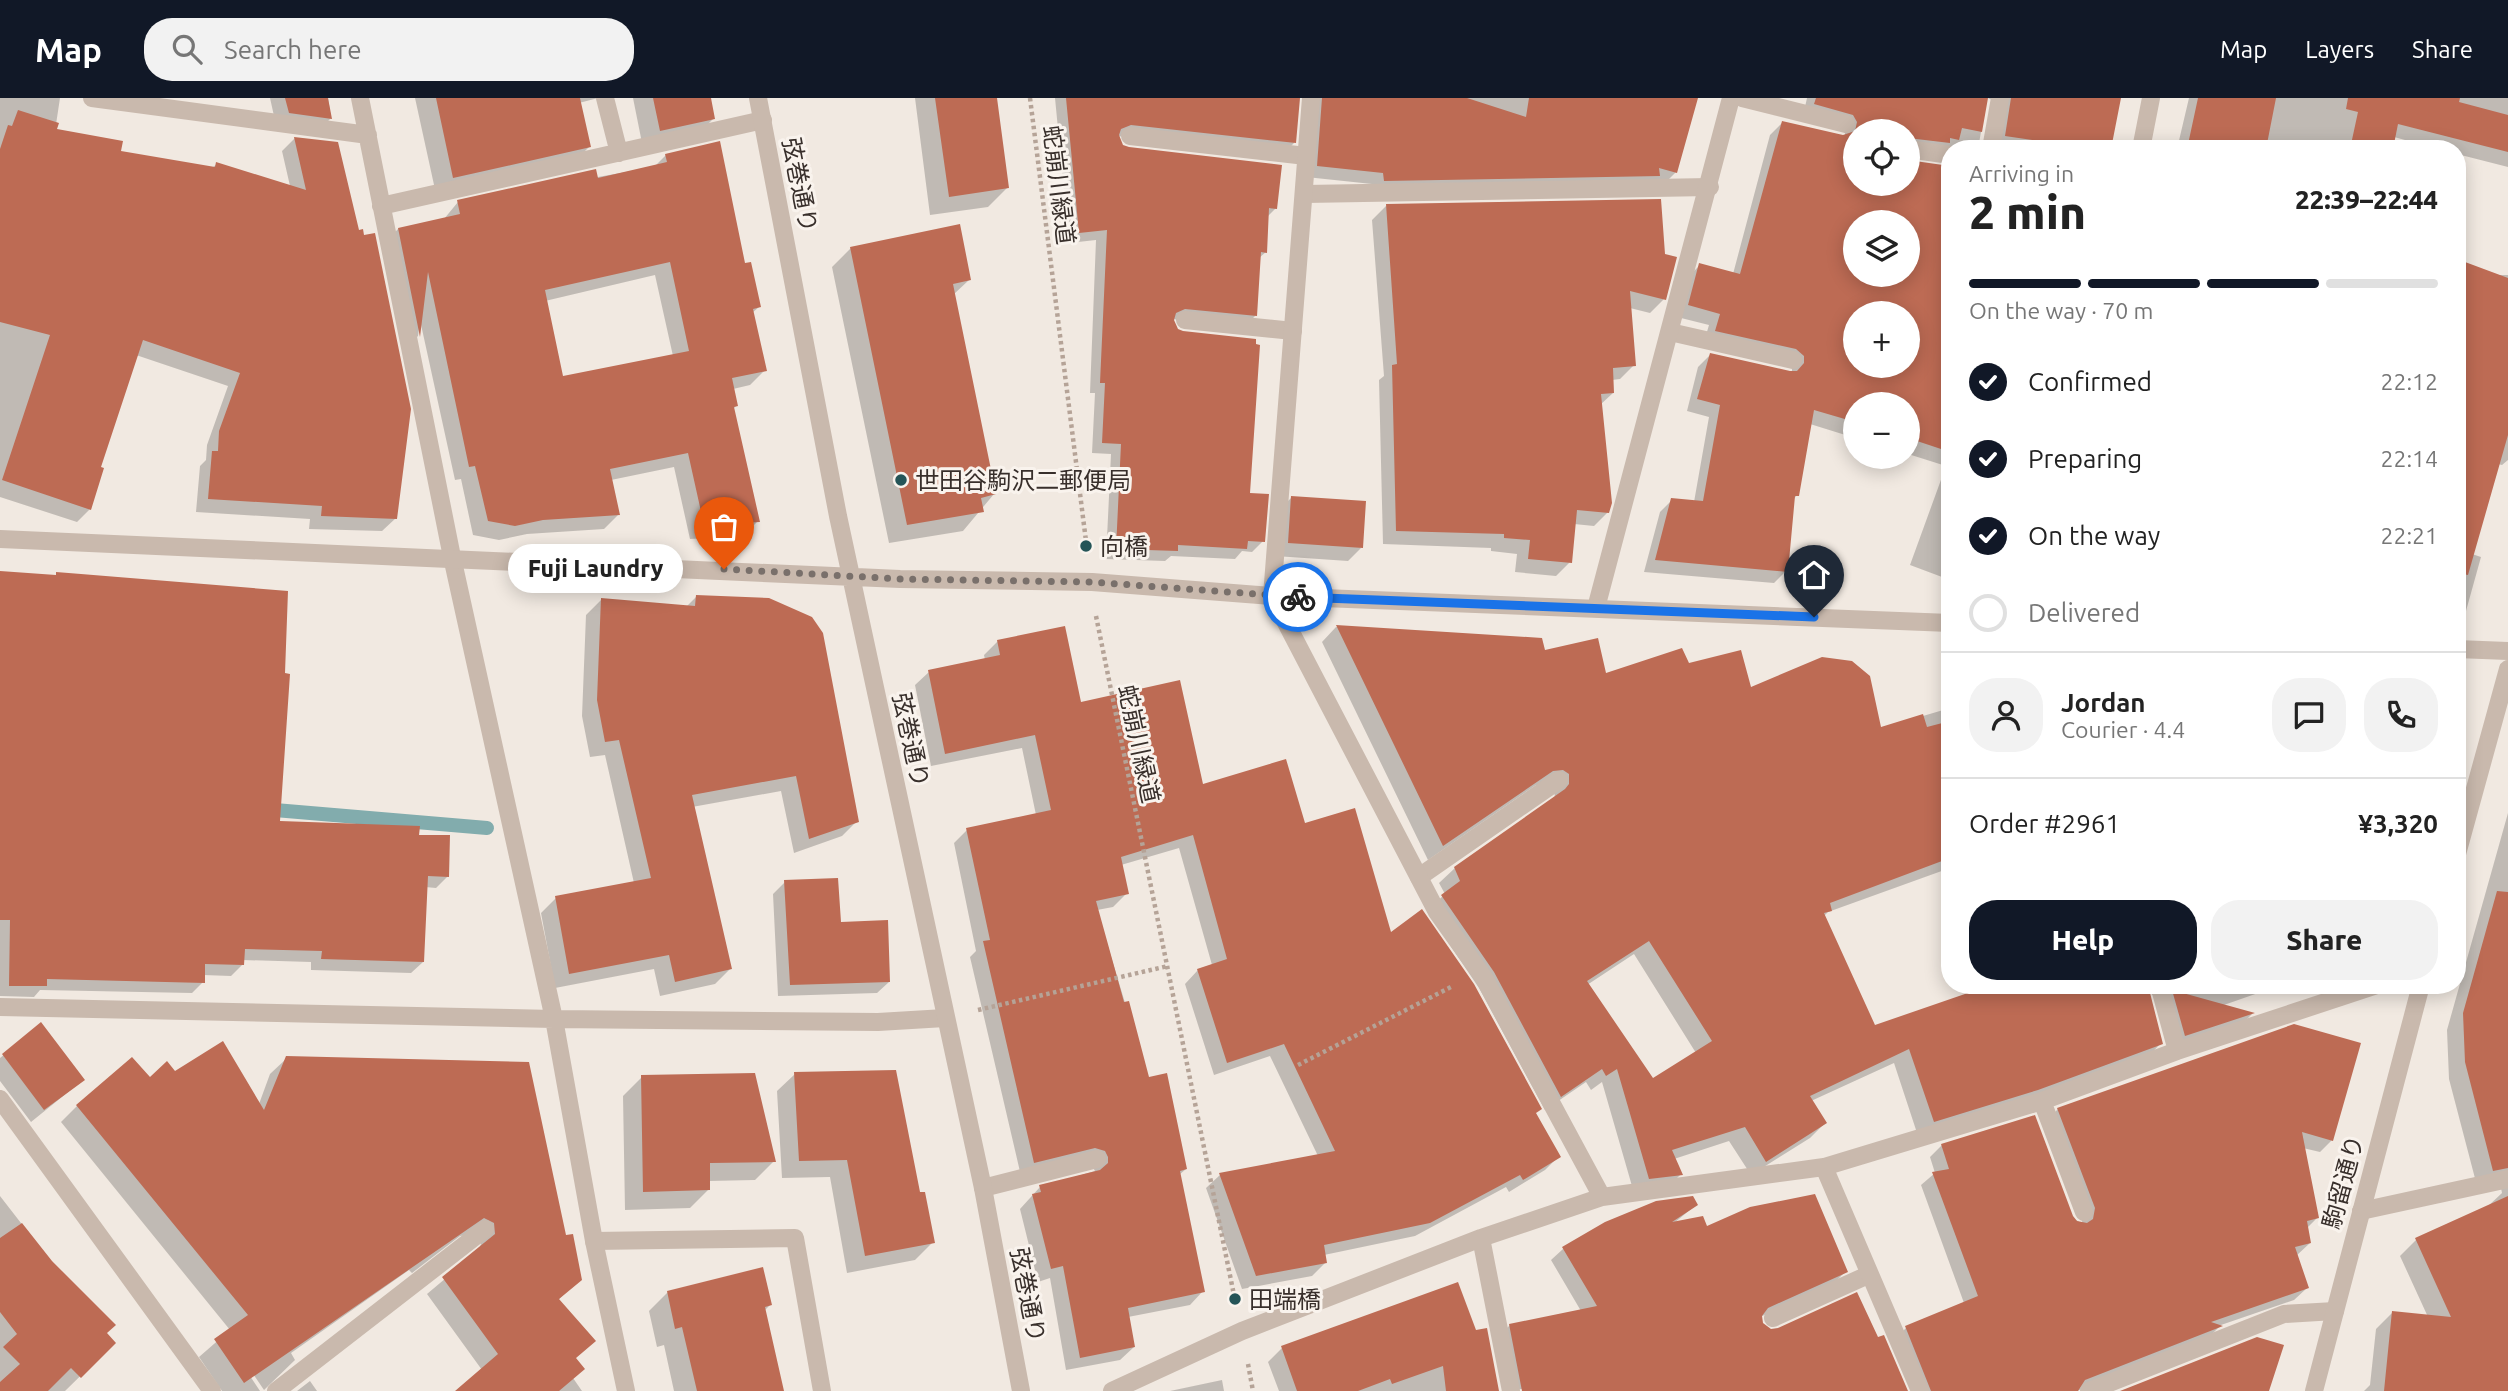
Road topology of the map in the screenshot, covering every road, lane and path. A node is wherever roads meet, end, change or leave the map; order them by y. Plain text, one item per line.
1 (92, 98) edge
2 (360, 98) edge
3 (605, 98) edge
4 (758, 98) edge
5 (1030, 98) edge
6 (1311, 98) edge
7 (1731, 98) edge
8 (1742, 98) edge
9 (2000, 98) edge
10 (2151, 98) edge
11 (762, 120) junction
12 (1843, 123) edge
13 (368, 135) junction
14 (1130, 136) dead end
15 (1993, 140) edge
16 (2143, 140) edge
17 (1920, 151) edge
18 (619, 153) junction
19 (1941, 154) edge
20 (1306, 156) junction
21 (1710, 187) junction
22 (1305, 194) junction
23 (381, 206) junction
24 (1185, 320) dead end
25 (1293, 331) junction
26 (1670, 332) junction
27 (1793, 360) dead end
28 (0, 539) edge
29 (452, 557) junction
30 (851, 576) junction
31 (1091, 582) junction
32 (1272, 596) junction
33 (1596, 608) junction
34 (1941, 623) edge
35 (2466, 649) edge
36 (2508, 651) edge
37 (2508, 669) edge
38 (1559, 780) dead end
39 (2466, 822) edge
40 (1419, 877) junction
41 (1168, 966) junction
42 (1480, 972) junction
43 (2161, 994) edge
44 (2350, 994) edge
45 (2419, 994) edge
46 (0, 1007) edge
47 (945, 1018) junction
48 (554, 1020) junction
49 (2177, 1051) junction
50 (1298, 1065) dead end
51 (0, 1100) edge
52 (2042, 1101) junction
53 (1097, 1159) dead end
54 (1824, 1167) junction
55 (2508, 1179) edge
56 (982, 1188) junction
57 (1602, 1197) junction
58 (2361, 1211) junction
59 (2084, 1212) dead end
60 (485, 1229) dead end
61 (1482, 1238) junction
62 (594, 1241) junction
63 (1868, 1275) junction
64 (2335, 1311) junction
65 (1773, 1318) dead end
66 (1242, 1331) junction
67 (212, 1391) edge
68 (276, 1391) edge
69 (626, 1391) edge
70 (822, 1391) edge
71 (1021, 1391) edge
72 (1111, 1391) edge
73 (1253, 1391) edge
74 (1511, 1391) edge
75 (1920, 1391) edge
76 (2089, 1391) edge
77 (2314, 1391) edge

1 - 13 street
2 - 13 street
3 - 18 street
4 - 11 street, 弦巻通り
5 - 31 path, 蛇崩川緑道
6 - 20 street
7 - 21 street
8 - 12 street
9 - 15 street
10 - 16 street
11 - 18 street
11 - 30 street, 弦巻通り
13 - 23 street
14 - 20 street
17 - 19 street
18 - 23 street
20 - 22 street
21 - 22 street
21 - 26 street
22 - 25 street
23 - 29 street
24 - 25 street
25 - 32 street
26 - 27 street
26 - 33 street
28 - 29 street
29 - 30 street
29 - 48 street
30 - 31 street
30 - 47 street, 弦巻通り
31 - 32 street
31 - 41 path, 蛇崩川緑道
32 - 33 street
32 - 40 street
33 - 34 street
35 - 36 street
37 - 39 street
38 - 40 street
40 - 42 street
41 - 47 path
41 - 66 path, 蛇崩川緑道
42 - 50 path
42 - 57 street
43 - 49 street
44 - 49 street
45 - 58 street, 駒留通り
46 - 48 street
47 - 48 street
47 - 56 street, 弦巻通り
48 - 62 street
49 - 52 street
51 - 67 street
52 - 54 street
52 - 59 street
53 - 56 street
54 - 57 street
54 - 63 street
55 - 58 street
56 - 71 street, 弦巻通り
57 - 61 street
58 - 64 street, 駒留通り
60 - 68 street
61 - 66 street
61 - 74 street
62 - 69 street
62 - 70 street
63 - 65 street
63 - 75 street
64 - 76 street
64 - 77 street, 駒留通り
66 - 72 street
66 - 73 path, 蛇崩川緑道

